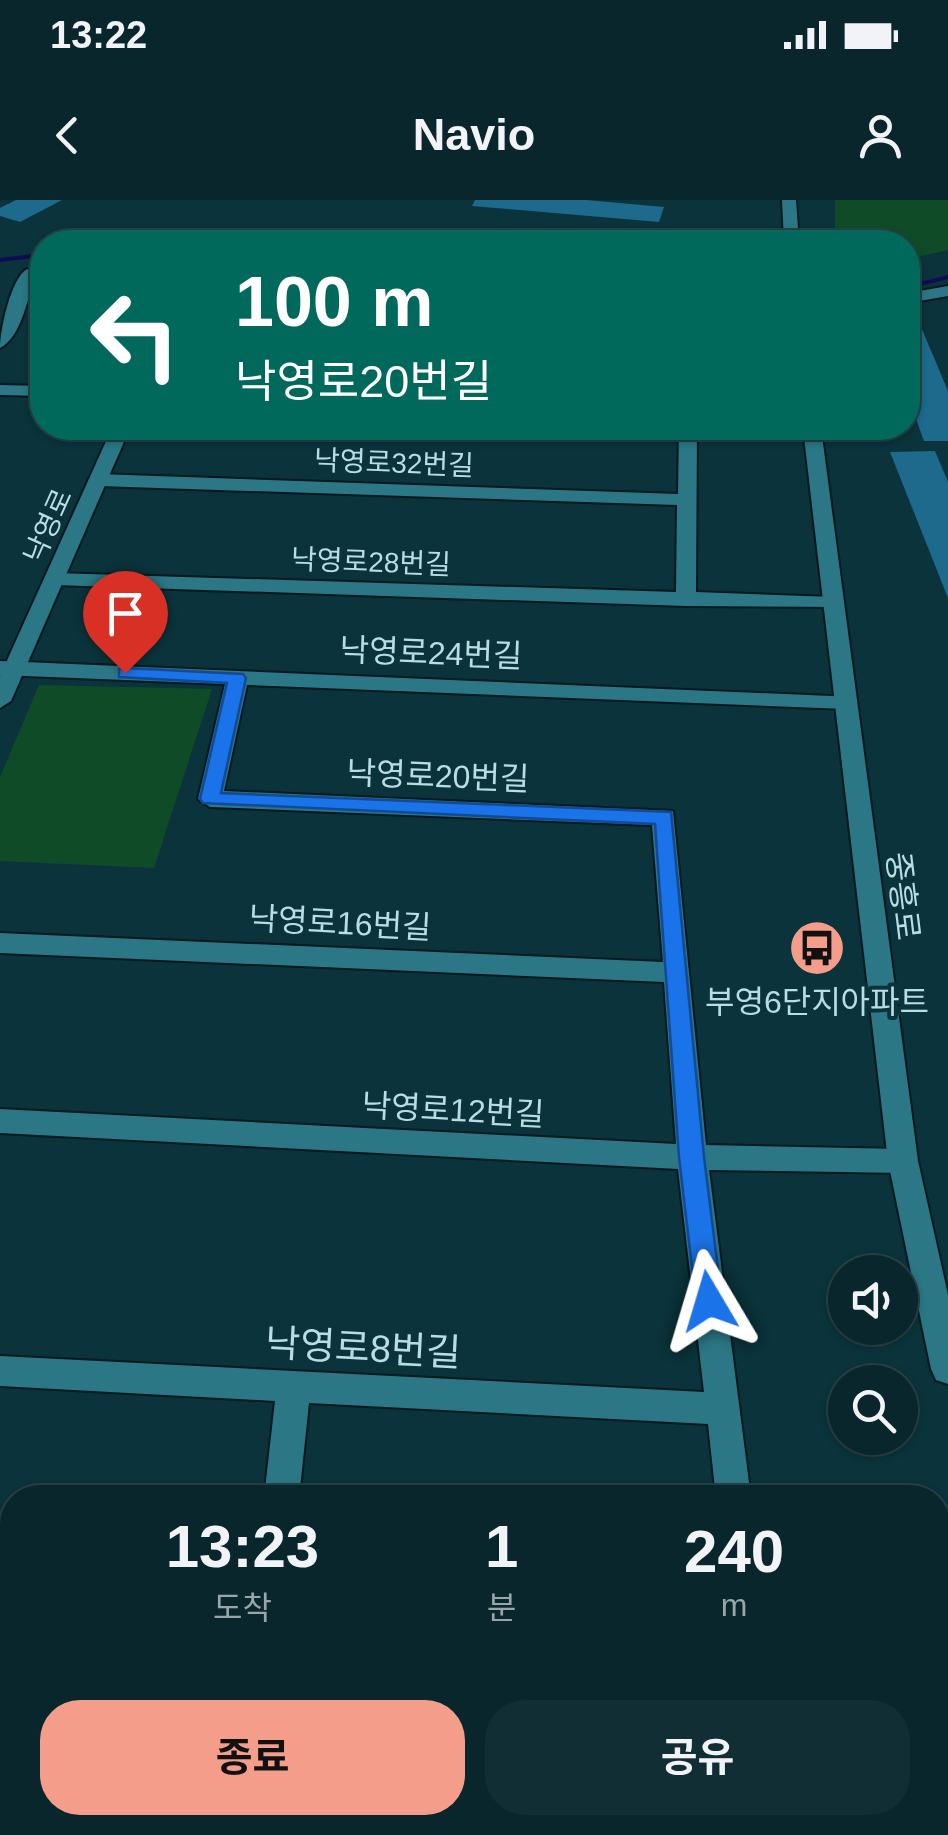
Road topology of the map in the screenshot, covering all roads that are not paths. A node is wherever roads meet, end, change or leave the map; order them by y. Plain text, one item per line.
1 (789, 200) edge
2 (791, 230) edge
3 (28, 274) edge
4 (948, 291) edge
5 (920, 296) edge
6 (0, 343) edge
7 (0, 390) edge
8 (30, 391) edge
9 (116, 440) edge
10 (688, 440) edge
11 (814, 440) edge
12 (98, 480) junction
13 (688, 500) junction
14 (55, 579) junction
15 (686, 600) junction
16 (834, 603) junction
17 (7, 669) edge
18 (237, 678) junction
19 (0, 700) edge
20 (846, 702) junction
21 (0, 943) edge
22 (677, 973) junction
23 (0, 1121) edge
24 (692, 1157) junction
25 (903, 1161) junction
26 (948, 1369) edge
27 (0, 1371) edge
28 (294, 1386) junction
29 (722, 1409) junction
30 (283, 1485) edge
31 (732, 1485) edge

1 - 2 street
3 - 6 street
4 - 5 street
7 - 8 street
9 - 12 street, 낙영로
10 - 13 street
11 - 16 street, 중흥로
12 - 13 street, 낙영로32번길
12 - 14 street, 낙영로
13 - 15 street
14 - 15 street, 낙영로28번길
14 - 17 street, 낙영로
15 - 16 street, 낙영로28번길
16 - 20 street, 중흥로
17 - 18 street, 낙영로24번길
17 - 19 street, 낙영로
18 - 20 street, 낙영로24번길
18 - 22 street, 낙영로20번길
20 - 25 street, 중흥로
21 - 22 street, 낙영로16번길
22 - 24 street
23 - 24 street, 낙영로12번길
24 - 25 street, 낙영로12번길
24 - 29 street
25 - 26 street, 중흥로
27 - 28 street, 낙영로8번길
28 - 29 street, 낙영로8번길
28 - 30 street
29 - 31 street

